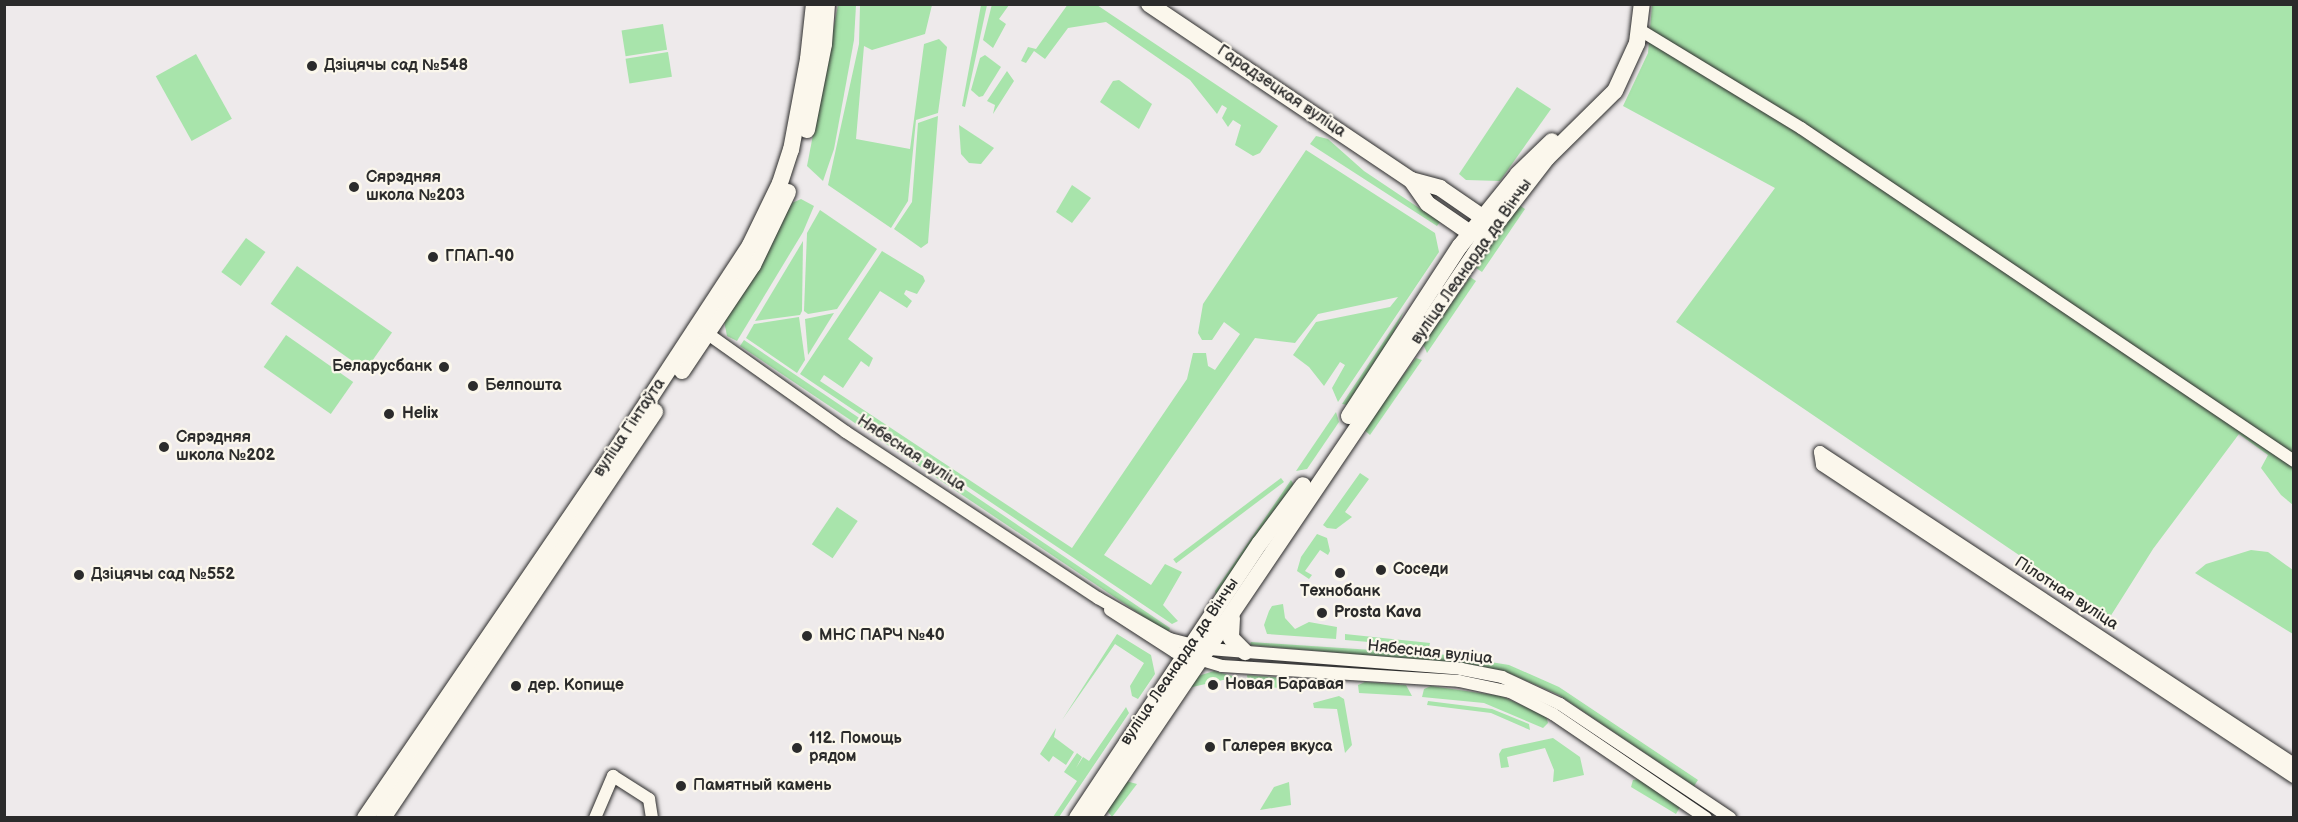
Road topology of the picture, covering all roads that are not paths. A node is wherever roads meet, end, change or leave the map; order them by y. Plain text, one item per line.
1 (814, 4) edge
2 (827, 4) edge
3 (1149, 4) edge
4 (1642, 4) edge
5 (1640, 30) junction
6 (1593, 115) junction
7 (1411, 180) junction
8 (1482, 217) junction
9 (1470, 233) junction
10 (1489, 233) junction
11 (703, 330) junction
12 (1821, 459) dead end
13 (2294, 461) edge
14 (1233, 615) junction
15 (1245, 652) junction
16 (1196, 653) junction
17 (2115, 653) junction
18 (1429, 673) junction
19 (2294, 764) edge
20 (2294, 777) edge
21 (1710, 814) edge
22 (384, 817) edge
23 (365, 818) edge
24 (595, 818) edge
25 (652, 818) edge
26 (1077, 818) edge
27 (1094, 818) edge
28 (1730, 818) edge

1 - 11 main road, вуліца Гінтаўта
2 - 11 main road, вуліца Гінтаўта
3 - 7 main road, Гарадзецкая вуліца
4 - 5 main road
5 - 6 main road
5 - 13 street
6 - 8 main road, вуліца Леанарда да Вінчы
6 - 10 main road, вуліца Леанарда да Вінчы
7 - 8 main road, Гарадзецкая вуліца
7 - 9 main road, Гарадзецкая вуліца
8 - 9 main road, вуліца Леанарда да Вінчы
8 - 10 main road
9 - 10 main road
9 - 16 main road, вуліца Леанарда да Вінчы
10 - 14 main road, вуліца Леанарда да Вінчы
11 - 16 street, Нябесная вуліца
11 - 22 main road, вуліца Гінтаўта
11 - 23 main road, вуліца Гінтаўта
12 - 17 street, Пілотная вуліца
14 - 15 main road
14 - 16 main road, вуліца Леанарда да Вінчы
15 - 16 street, Нябесная вуліца
15 - 18 street, Нябесная вуліца
16 - 18 street, Нябесная вуліца
16 - 26 main road, вуліца Леанарда да Вінчы
16 - 27 main road, вуліца Леанарда да Вінчы
17 - 19 street, Пілотная вуліца
17 - 20 street, Пілотная вуліца
18 - 21 street, Нябесная вуліца
21 - 28 street, Нябесная вуліца
24 - 25 street

